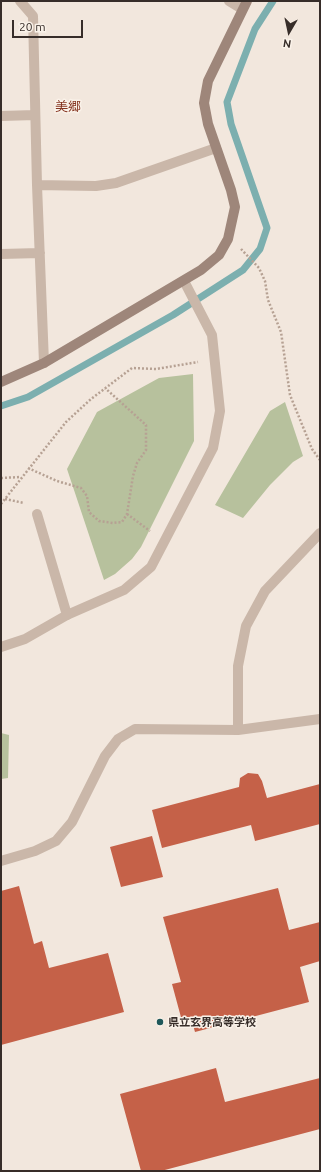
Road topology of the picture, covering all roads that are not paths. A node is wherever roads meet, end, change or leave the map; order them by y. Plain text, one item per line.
1 (20, 1) edge
2 (229, 1) edge
3 (244, 5) edge
4 (35, 115) junction
5 (1, 116) edge
6 (216, 148) junction
7 (37, 185) junction
8 (40, 253) junction
9 (1, 254) edge
10 (184, 281) junction
11 (44, 363) junction
12 (1, 382) edge
13 (37, 514) dead end
14 (320, 533) edge
15 (67, 615) junction
16 (1, 647) edge
17 (320, 719) edge
18 (238, 730) junction
19 (1, 861) edge

1 - 4 street
2 - 3 street
3 - 6 street
4 - 5 street
4 - 7 street
6 - 7 street
6 - 10 street
7 - 8 street
8 - 9 street
8 - 11 street
10 - 11 street
10 - 15 street
11 - 12 street
13 - 15 street
14 - 18 street
15 - 16 street
17 - 18 street
18 - 19 street

